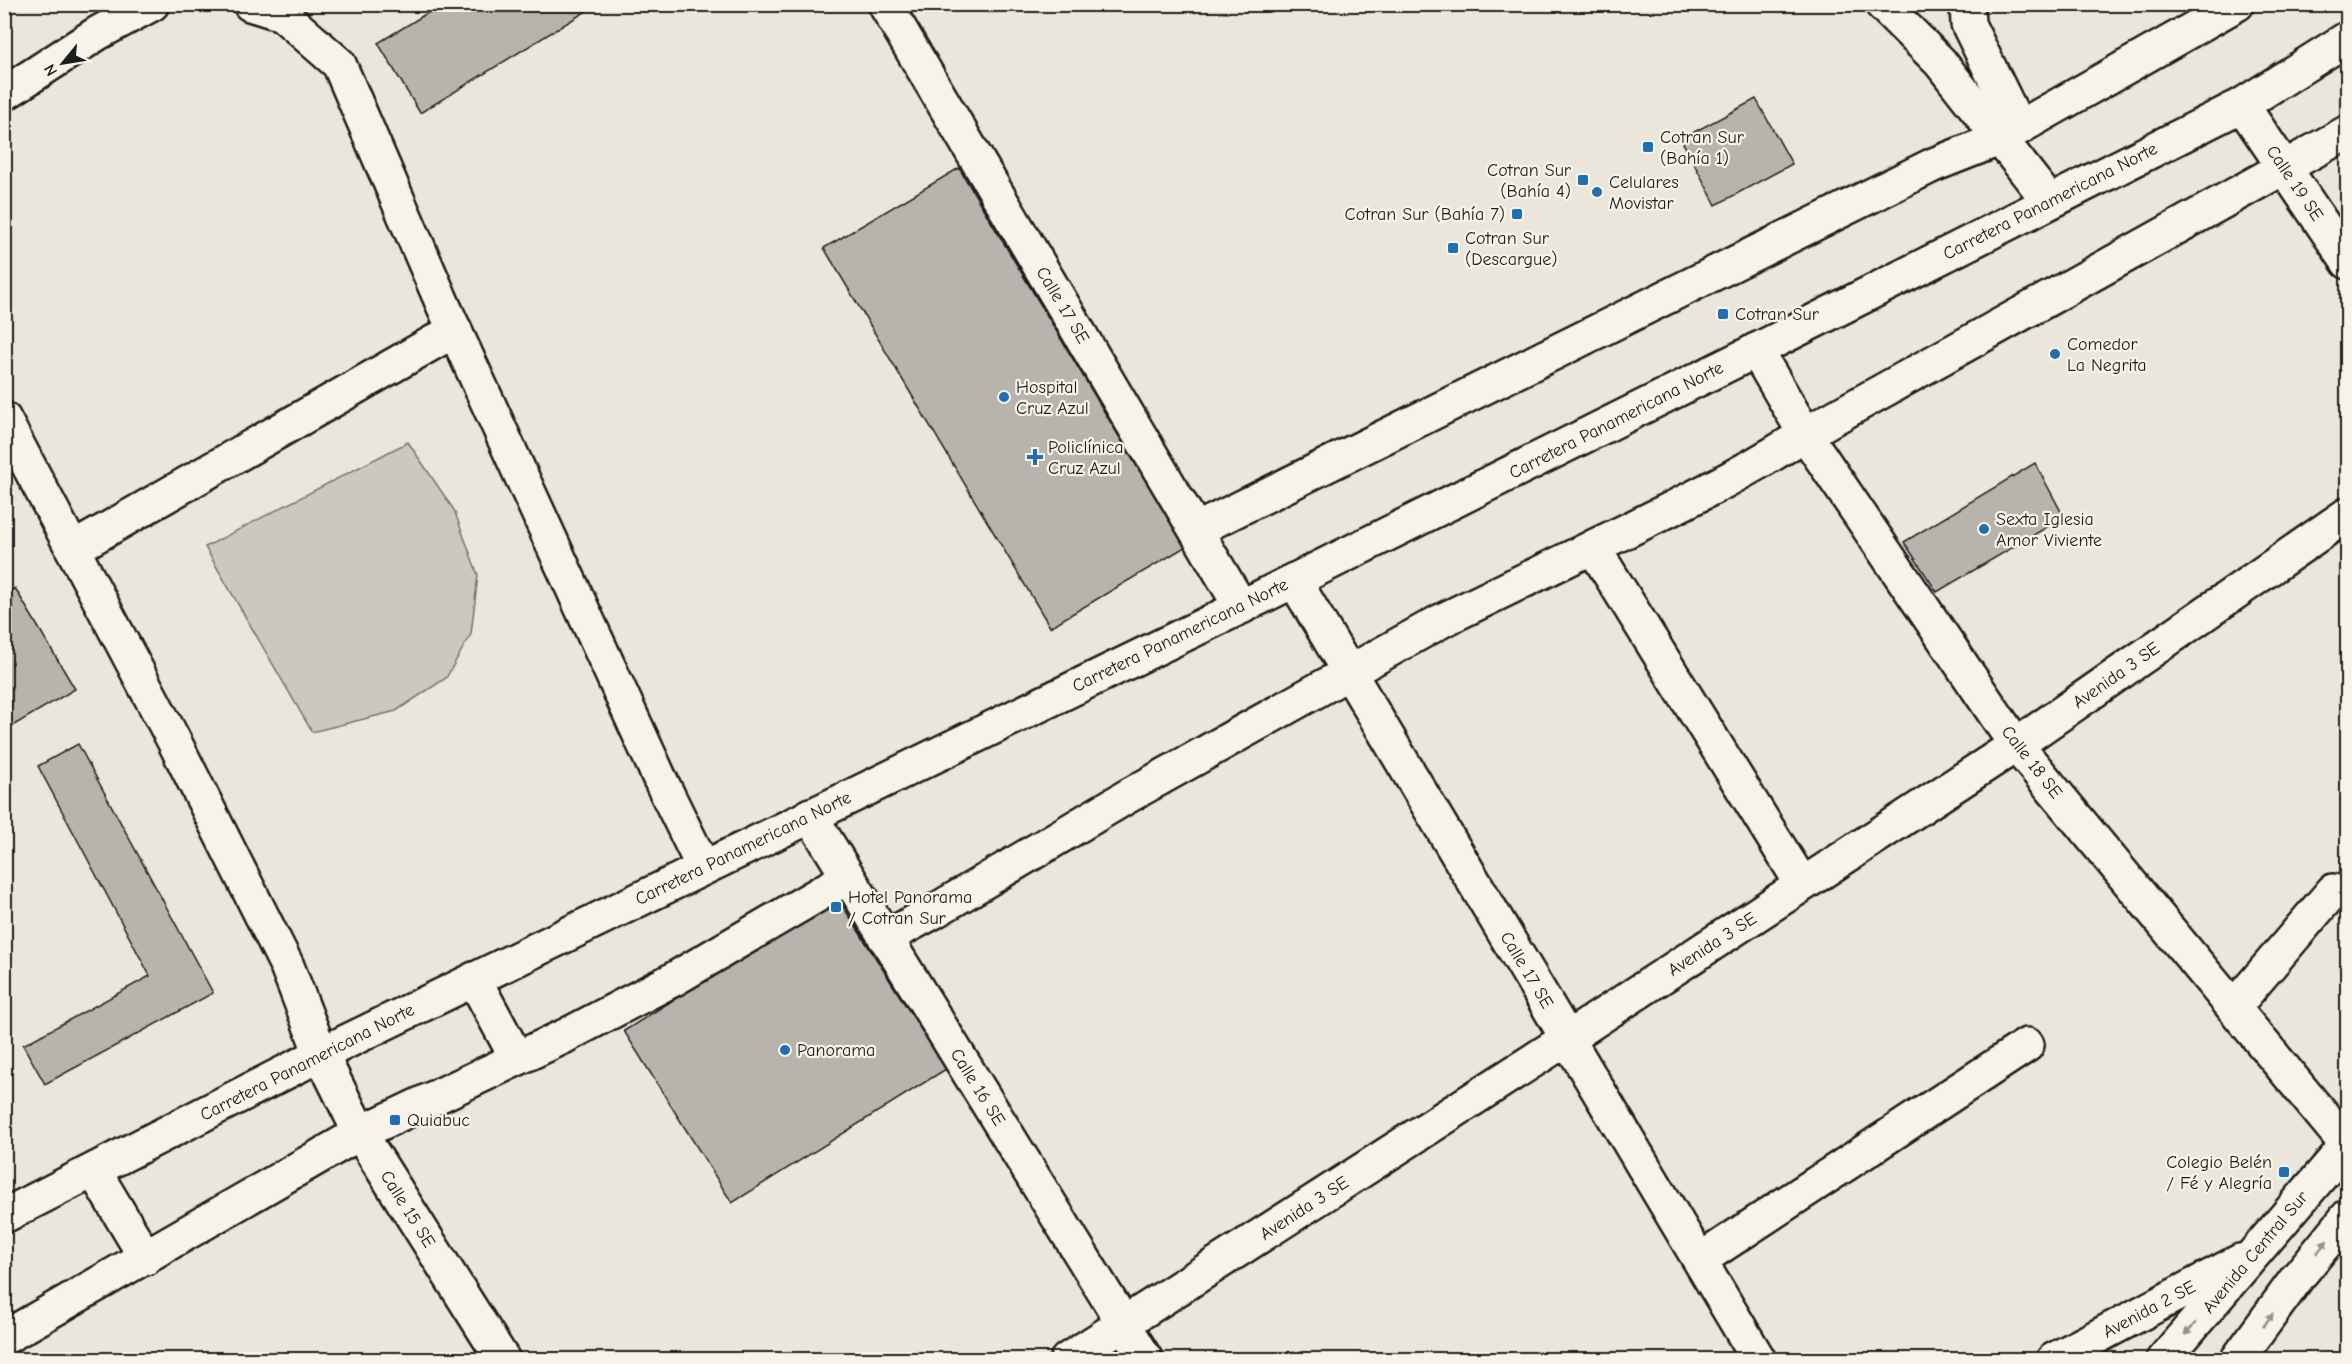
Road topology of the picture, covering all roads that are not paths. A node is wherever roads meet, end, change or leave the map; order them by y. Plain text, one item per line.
1 (152, 4) edge
2 (250, 4) edge
3 (885, 4) edge
4 (1882, 4) edge
5 (1967, 4) edge
6 (2237, 4) edge
7 (2348, 38) edge
8 (4, 94) edge
9 (2242, 105) junction
10 (2348, 132) edge
11 (2009, 133) junction
12 (2286, 168) junction
13 (2049, 201) junction
14 (2348, 262) edge
15 (455, 330) junction
16 (1756, 350) junction
17 (4, 418) edge
18 (1805, 434) junction
19 (2348, 514) edge
20 (1196, 530) junction
21 (1593, 547) junction
22 (73, 549) junction
23 (1294, 580) junction
24 (1241, 607) junction
25 (1350, 673) junction
26 (2016, 745) junction
27 (810, 815) junction
28 (703, 867) junction
29 (849, 878) junction
30 (1802, 884) junction
31 (2333, 891) dead end
32 (885, 938) junction
33 (474, 979) junction
34 (2234, 1007) junction
35 (1568, 1038) junction
36 (2027, 1045) dead end
37 (321, 1054) junction
38 (516, 1058) junction
39 (360, 1133) junction
40 (2347, 1145) edge
41 (94, 1171) junction
42 (4, 1216) edge
43 (2348, 1216) edge
44 (2256, 1253) junction
45 (146, 1258) junction
46 (1700, 1260) junction
47 (1124, 1323) junction
48 (4, 1338) edge
49 (2072, 1356) edge
50 (504, 1359) edge
51 (1067, 1359) edge
52 (1146, 1359) edge
53 (1759, 1359) edge
54 (2163, 1359) edge
55 (2237, 1359) edge

1 - 8 main road
2 - 15 main road
3 - 20 main road, Calle 17 SE
4 - 11 main road
5 - 11 main road
6 - 11 main road
7 - 9 main road, Carretera Panamericana Norte
9 - 12 main road, Calle 19 SE
9 - 13 main road, Carretera Panamericana Norte
10 - 12 main road
11 - 13 main road
11 - 20 main road
12 - 14 main road, Calle 19 SE
12 - 18 main road
13 - 16 main road, Carretera Panamericana Norte
15 - 22 main road
15 - 28 main road
16 - 18 main road, Calle 18 SE
16 - 23 main road, Carretera Panamericana Norte
17 - 22 main road, Calle 15 SE
18 - 21 main road
18 - 26 main road, Calle 18 SE
19 - 26 main road, Avenida 3 SE
20 - 24 main road, Calle 17 SE
21 - 25 main road
21 - 30 main road
22 - 37 main road, Calle 15 SE
23 - 24 main road, Carretera Panamericana Norte
23 - 25 main road, Calle 17 SE
24 - 27 main road, Carretera Panamericana Norte
25 - 32 main road
25 - 35 main road, Calle 17 SE
26 - 30 main road, Avenida 3 SE
26 - 34 main road, Calle 18 SE
27 - 28 main road, Carretera Panamericana Norte
27 - 29 main road, Calle 16 SE
28 - 33 main road, Carretera Panamericana Norte
29 - 32 main road, Calle 16 SE
29 - 38 main road
30 - 35 main road, Avenida 3 SE
31 - 34 main road
32 - 47 main road, Calle 16 SE
33 - 37 main road, Carretera Panamericana Norte
33 - 38 main road
34 - 40 main road, Calle 18 SE
35 - 46 main road, Calle 17 SE
35 - 47 main road, Avenida 3 SE
36 - 46 main road
37 - 39 main road, Calle 15 SE
37 - 41 main road, Carretera Panamericana Norte
38 - 39 main road
39 - 45 main road
39 - 50 main road, Calle 15 SE
40 - 44 main road, Avenida Central Sur
41 - 42 main road, Carretera Panamericana Norte
41 - 45 main road
55 -> 43 main road
44 - 49 main road, Avenida 2 SE
44 -> 54 main road, Avenida Central Sur
45 - 48 main road
46 - 53 main road, Calle 17 SE
47 - 51 main road, Avenida 3 SE
47 - 52 main road, Calle 16 SE

